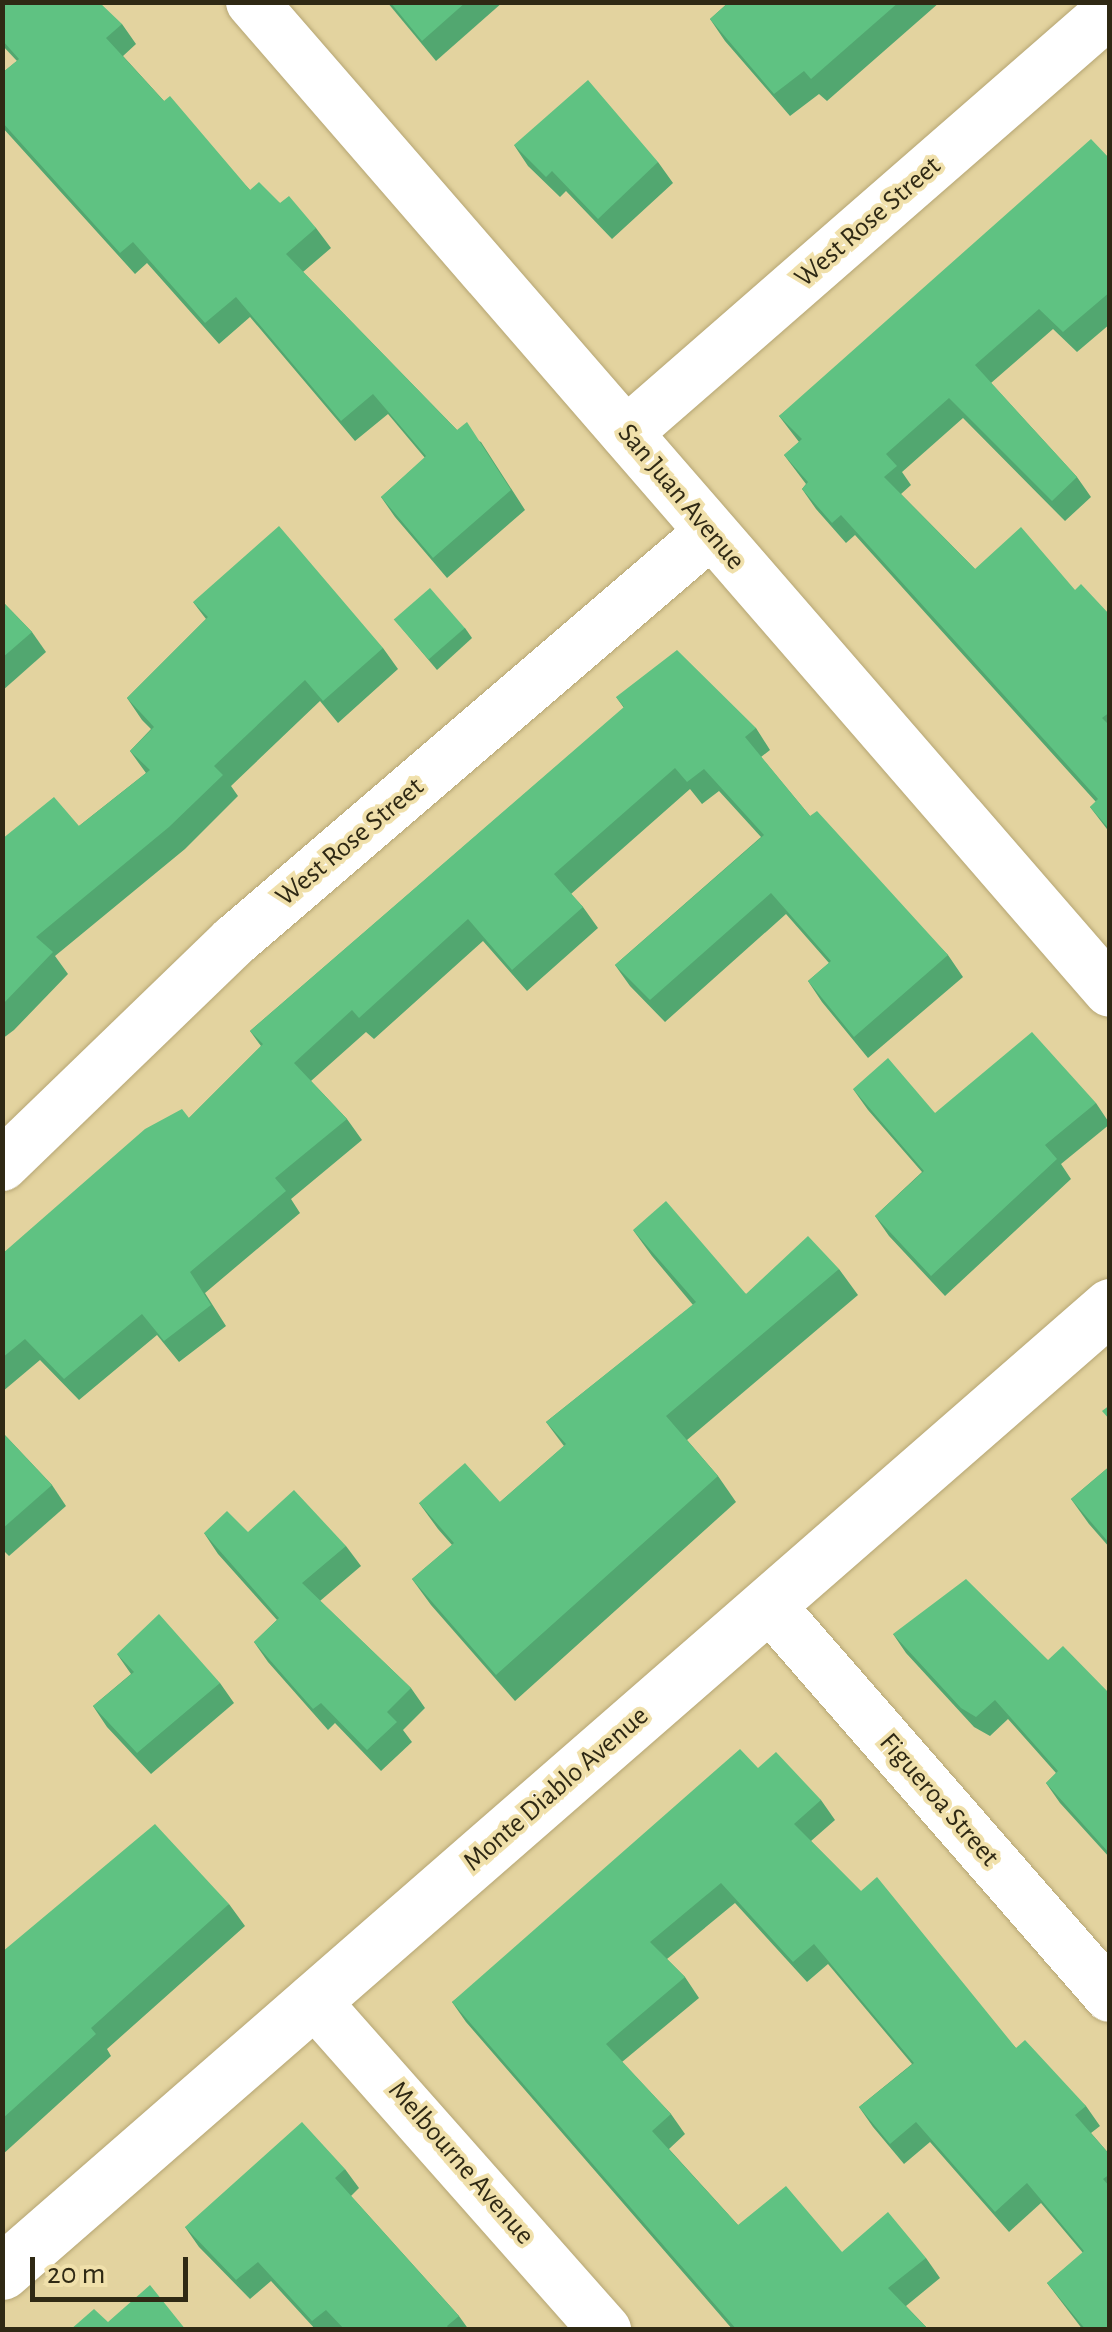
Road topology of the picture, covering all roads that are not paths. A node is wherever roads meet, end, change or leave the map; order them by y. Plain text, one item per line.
1 (252, 2) edge
2 (1110, 11) edge
3 (626, 433) junction
4 (710, 532) junction
5 (1110, 991) edge
6 (2, 1165) edge
7 (1110, 1306) edge
8 (768, 1604) junction
9 (1110, 1996) edge
10 (313, 2000) junction
11 (2, 2272) edge
12 (605, 2330) edge

1 - 3 street, San Juan Avenue
2 - 3 street, West Rose Street
3 - 4 street, San Juan Avenue
4 - 5 street, San Juan Avenue
4 - 6 street, West Rose Street
7 - 8 street, Monte Diablo Avenue
8 - 9 street, Figueroa Street
8 - 10 street, Monte Diablo Avenue
10 - 11 street, Monte Diablo Avenue
10 - 12 street, Melbourne Avenue

